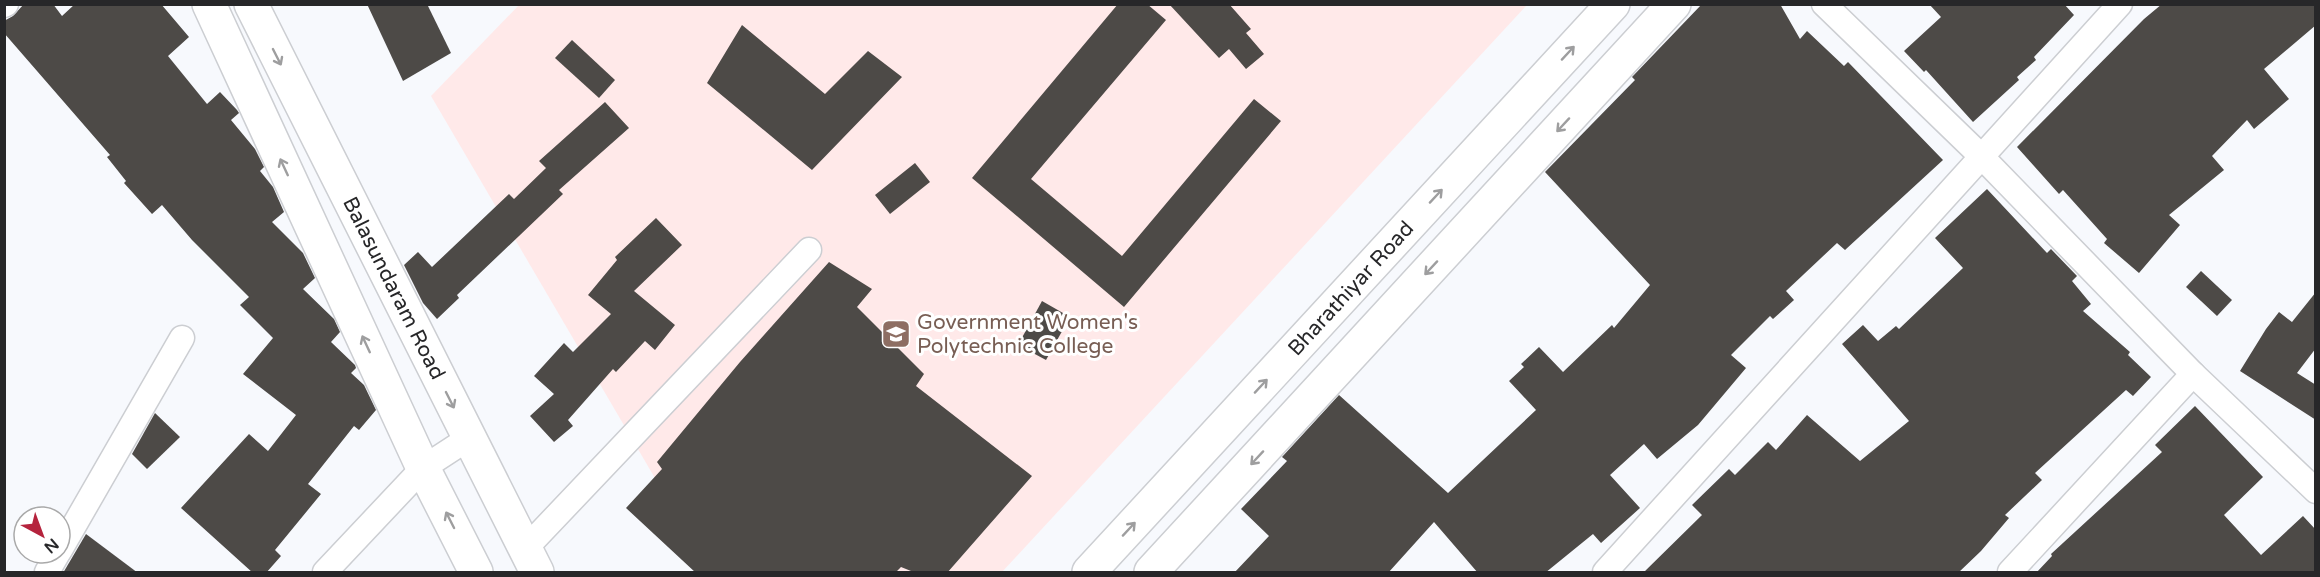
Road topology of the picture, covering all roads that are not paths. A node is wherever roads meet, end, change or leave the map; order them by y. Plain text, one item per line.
1 (209, 4) edge
2 (251, 4) edge
3 (1613, 4) edge
4 (1674, 4) edge
5 (1824, 4) edge
6 (2120, 4) edge
7 (1981, 156) junction
8 (809, 250) dead end
9 (182, 338) dead end
10 (2193, 374) junction
11 (469, 438) junction
12 (423, 468) junction
13 (2316, 491) edge
14 (72, 528) edge
15 (531, 561) edge
16 (326, 573) edge
17 (476, 573) edge
18 (1089, 573) edge
19 (1151, 573) edge
20 (1605, 573) edge
21 (2010, 573) edge

12 -> 1 main road
2 -> 11 main road, Balasundaram Road
18 -> 3 main road, Bharathiyar Road
4 -> 19 main road
5 - 7 street
6 - 7 street
7 - 10 street
7 - 20 street
8 - 15 street
9 - 14 street
10 - 13 street
10 - 21 street
11 - 12 street
11 - 15 main road, Balasundaram Road
12 - 16 street
17 -> 12 main road

